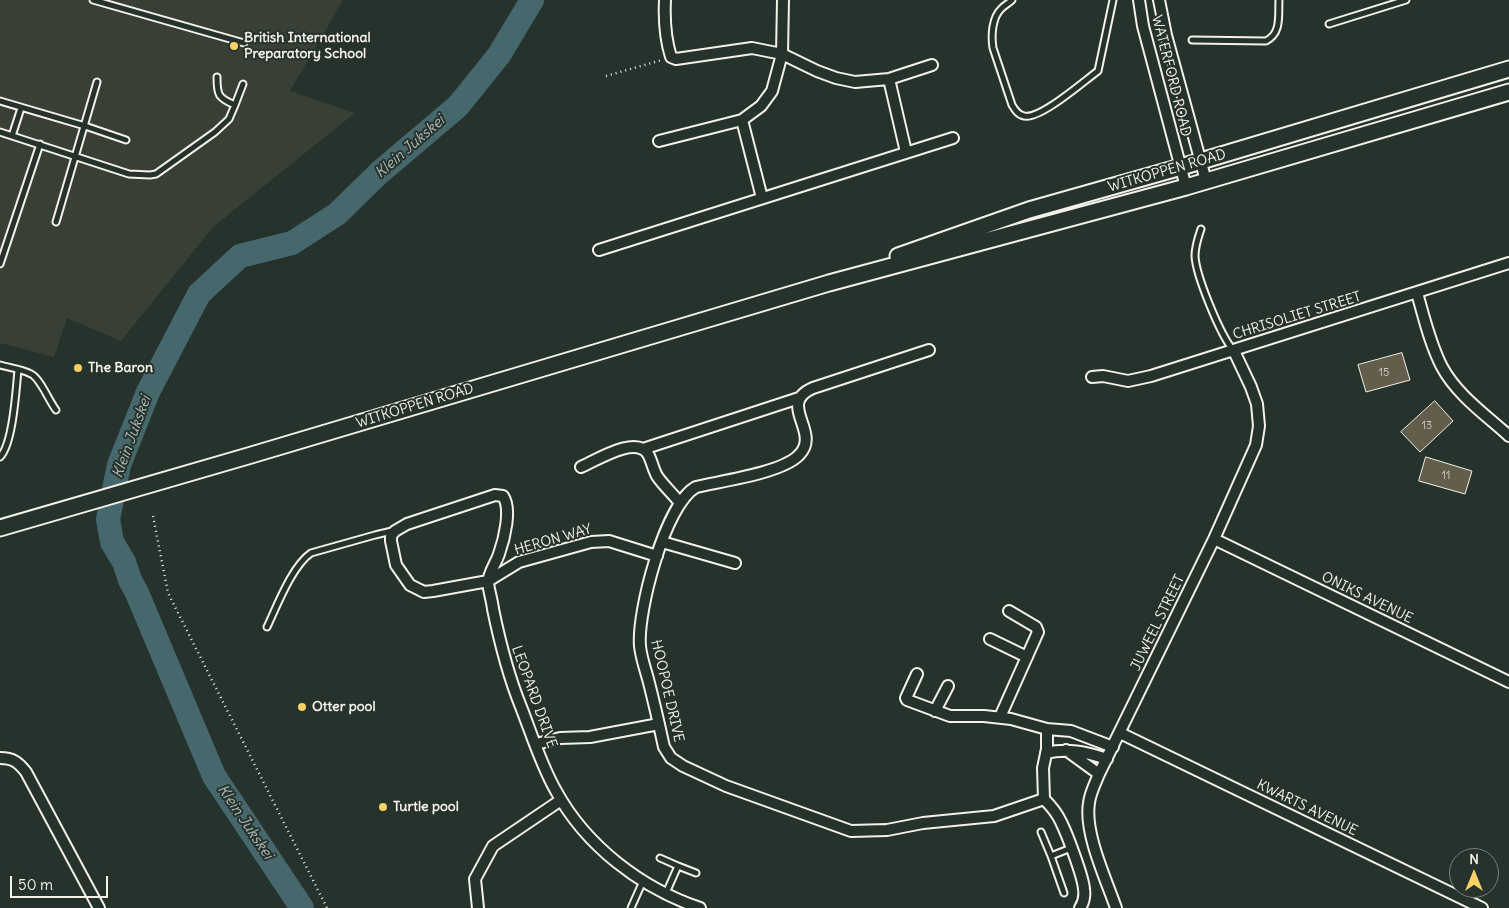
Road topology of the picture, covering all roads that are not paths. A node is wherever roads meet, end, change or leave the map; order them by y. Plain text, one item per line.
1 (93, 0) edge
2 (665, 0) edge
3 (783, 0) edge
4 (1012, 0) edge
5 (1113, 0) edge
6 (1139, 0) edge
7 (1159, 0) edge
8 (1279, 0) edge
9 (1406, 0) edge
10 (1329, 24) dead end
11 (1192, 40) dead end
12 (244, 43) dead end
13 (782, 54) junction
14 (932, 65) dead end
15 (1509, 69) edge
16 (217, 77) dead end
17 (889, 79) junction
18 (97, 82) dead end
19 (243, 84) dead end
20 (1509, 92) edge
21 (0, 101) edge
22 (235, 105) junction
23 (21, 108) junction
24 (742, 120) junction
25 (85, 126) junction
26 (0, 132) edge
27 (12, 136) junction
28 (953, 138) dead end
29 (126, 140) dead end
30 (660, 141) dead end
31 (40, 144) junction
32 (906, 152) junction
33 (75, 156) junction
34 (1200, 161) junction
35 (1180, 168) junction
36 (1206, 181) junction
37 (1186, 187) junction
38 (762, 198) junction
39 (56, 222) dead end
40 (1202, 229) dead end
41 (599, 250) dead end
42 (1509, 263) edge
43 (0, 264) edge
44 (829, 283) junction
45 (1417, 293) junction
46 (929, 350) dead end
47 (1234, 351) junction
48 (0, 365) edge
49 (18, 370) junction
50 (1092, 377) dead end
51 (799, 398) junction
52 (56, 410) dead end
53 (1509, 436) edge
54 (643, 449) junction
55 (0, 457) edge
56 (581, 467) dead end
57 (680, 503) junction
58 (0, 528) edge
59 (395, 531) junction
60 (1214, 539) junction
61 (662, 542) junction
62 (657, 556) junction
63 (735, 563) dead end
64 (488, 581) junction
65 (1008, 610) dead end
66 (267, 626) dead end
67 (990, 639) dead end
68 (1027, 657) junction
69 (917, 674) dead end
70 (1509, 682) edge
71 (948, 686) dead end
72 (935, 711) junction
73 (1000, 717) junction
74 (659, 724) junction
75 (1048, 729) junction
76 (1120, 732) junction
77 (536, 744) junction
78 (1113, 747) junction
79 (1065, 750) junction
80 (1046, 753) junction
81 (0, 758) edge
82 (1107, 759) junction
83 (1099, 774) junction
84 (1044, 799) junction
85 (561, 800) junction
86 (1041, 832) dead end
87 (1071, 848) junction
88 (1051, 856) junction
89 (660, 858) dead end
90 (678, 866) junction
91 (696, 873) dead end
92 (643, 880) junction
93 (666, 893) junction
94 (1064, 893) dead end
95 (1080, 907) edge
96 (100, 908) edge
97 (478, 908) edge
98 (631, 908) edge
99 (700, 908) edge
100 (1116, 908) edge
101 (1482, 908) edge

1 - 12 lane
2 - 13 street
3 - 13 street
4 - 5 lane
6 - 35 street, WATERFORD ROAD
7 - 34 street, WATERFORD ROAD
8 - 11 lane
9 - 10 lane
13 - 17 street
13 - 24 street
14 - 17 street
15 - 34 main road, WITKOPPEN ROAD
16 - 22 lane
17 - 32 street
18 - 25 lane
19 - 22 lane
20 - 36 main road, WITKOPPEN ROAD
21 - 23 lane
22 - 33 lane
23 - 25 lane
23 - 27 lane
24 - 30 street
24 - 38 street
25 - 29 lane
25 - 33 lane
26 - 27 lane
27 - 31 lane
28 - 32 street
31 - 33 lane
31 - 43 lane
32 - 38 street
33 - 39 lane
34 - 35 main road, WITKOPPEN ROAD
34 - 36 street, WATERFORD ROAD
35 - 37 street, WATERFORD ROAD
35 - 44 main road, WITKOPPEN ROAD
36 - 37 main road, WITKOPPEN ROAD
37 - 44 main road, WITKOPPEN ROAD
38 - 41 street
40 - 47 lane
42 - 45 street, CHRISOLIET STREET
44 - 58 main road, WITKOPPEN ROAD
45 - 47 street, CHRISOLIET STREET
45 - 53 street
46 - 51 street
47 - 50 street, CHRISOLIET STREET
47 - 60 street, JUWEEL STREET
48 - 49 lane
49 - 52 lane
49 - 55 lane
51 - 54 street
51 - 57 street, HOOPOE DRIVE
54 - 56 street
54 - 57 street
57 - 61 street, HOOPOE DRIVE
59 - 64 street
59 - 64 street
59 - 66 lane
60 - 70 street, ONIKS AVENUE
60 - 76 street, JUWEEL STREET
61 - 62 street, HOOPOE DRIVE
61 - 63 street
62 - 64 street, HERON WAY
62 - 74 street, HOOPOE DRIVE
64 - 77 street, LEOPARD DRIVE
65 - 68 street
67 - 68 street
68 - 73 street
69 - 72 street
71 - 72 street
72 - 73 street
73 - 75 street
74 - 77 street
74 - 84 street, HOOPOE DRIVE
75 - 78 street
75 - 80 street
76 - 78 street, JUWEEL STREET
76 - 101 street, KWARTS AVENUE
77 - 85 street, LEOPARD DRIVE
78 - 82 street, JUWEEL STREET
79 - 80 street
79 - 82 street
79 - 83 street
80 - 84 street
81 - 96 street
82 - 83 street, JUWEEL STREET
83 - 100 street, JUWEEL STREET
84 - 87 street
85 - 92 street, LEOPARD DRIVE
85 - 97 street
86 - 88 lane
87 - 88 lane
87 - 95 street
88 - 94 lane
89 - 90 lane
90 - 91 lane
90 - 93 lane
92 - 93 street, LEOPARD DRIVE
92 - 98 lane
93 - 99 street, LEOPARD DRIVE

